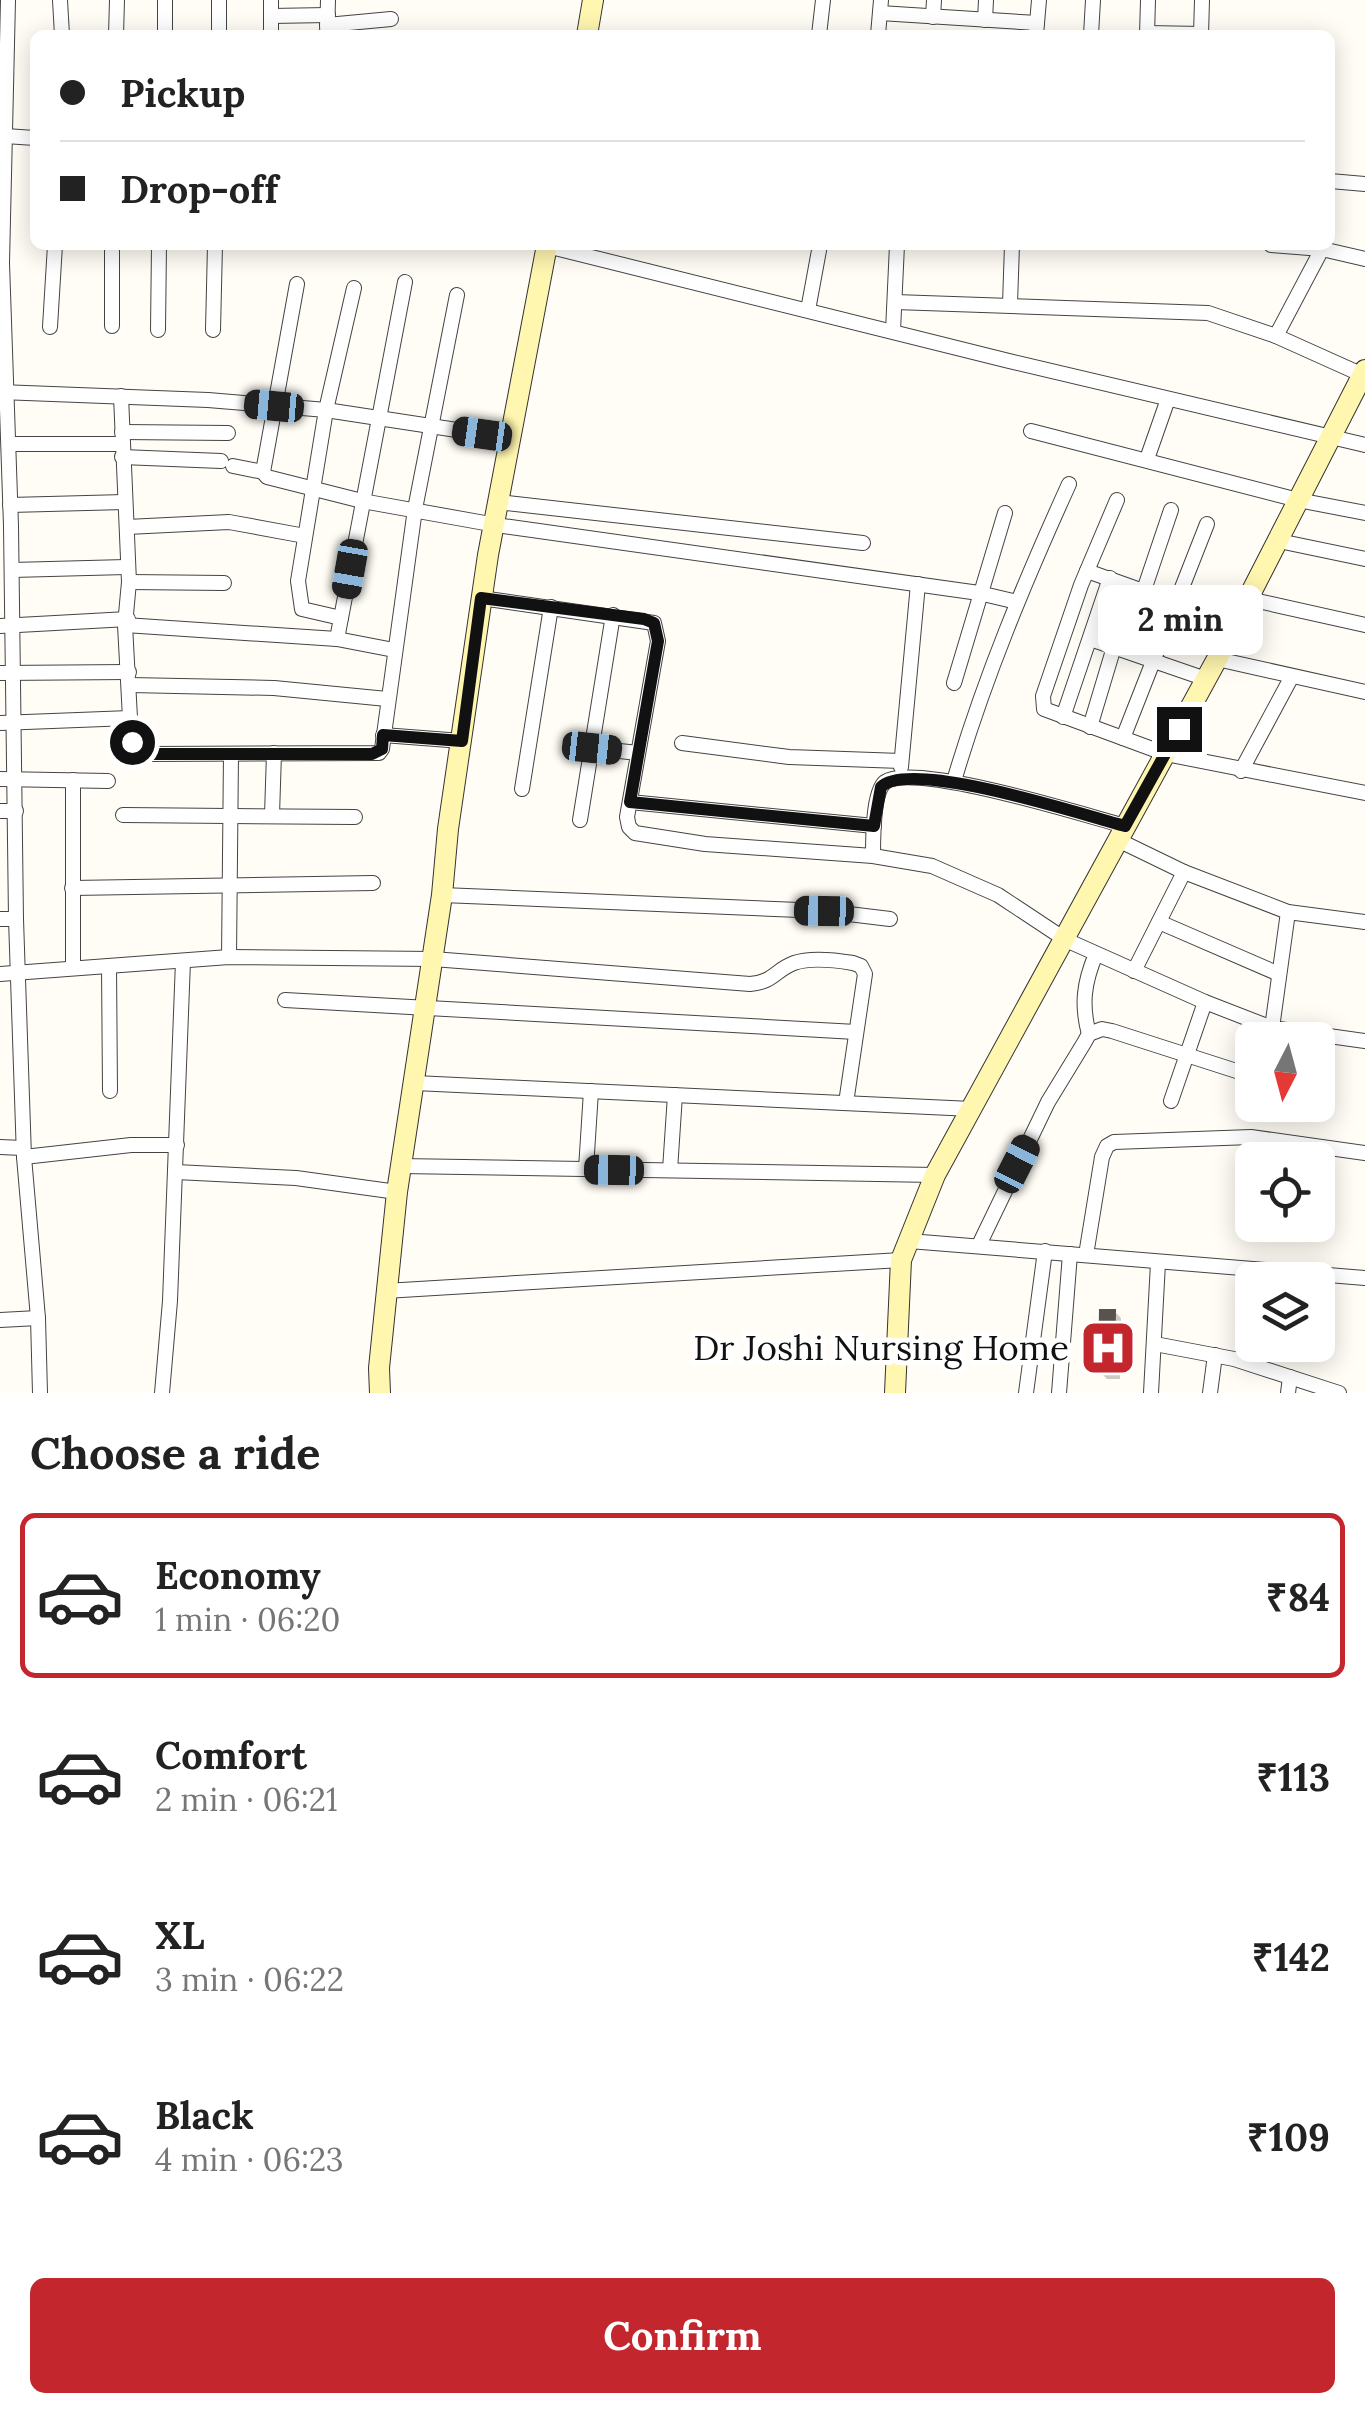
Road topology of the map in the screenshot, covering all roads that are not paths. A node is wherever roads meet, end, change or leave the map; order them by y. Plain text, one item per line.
1 (8, 0) edge
2 (60, 0) edge
3 (117, 0) edge
4 (165, 0) edge
5 (219, 0) edge
6 (271, 0) edge
7 (593, 0) edge
8 (822, 0) edge
9 (934, 0) edge
10 (986, 0) edge
11 (1038, 0) edge
12 (1093, 0) edge
13 (1148, 0) edge
14 (1202, 0) edge
15 (880, 7) edge
16 (271, 16) junction
17 (933, 16) junction
18 (327, 19) edge
19 (392, 19) dead end
20 (985, 20) junction
21 (1037, 29) edge
22 (62, 30) edge
23 (116, 30) edge
24 (165, 30) edge
25 (219, 30) edge
26 (271, 30) edge
27 (588, 30) edge
28 (819, 30) edge
29 (1091, 30) edge
30 (1147, 30) edge
31 (1201, 30) edge
32 (4, 45) edge
33 (3, 100) edge
34 (4, 136) junction
35 (30, 138) edge
36 (2, 155) edge
37 (1335, 181) edge
38 (1365, 184) edge
39 (2, 208) edge
40 (55, 250) edge
41 (112, 250) edge
42 (159, 250) edge
43 (215, 250) edge
44 (546, 250) edge
45 (563, 250) edge
46 (819, 250) edge
47 (897, 250) edge
48 (1012, 250) edge
49 (1321, 250) edge
50 (1326, 250) edge
51 (1365, 259) edge
52 (1, 263) edge
53 (405, 282) dead end
54 (297, 284) dead end
55 (354, 288) dead end
56 (457, 295) dead end
57 (895, 302) junction
58 (1010, 304) junction
59 (808, 310) junction
60 (50, 326) dead end
61 (112, 326) dead end
62 (158, 330) dead end
63 (213, 330) dead end
64 (893, 332) junction
65 (1276, 336) junction
66 (1364, 374) edge
67 (2, 392) edge
68 (121, 396) junction
69 (1168, 399) junction
70 (274, 406) junction
71 (326, 410) junction
72 (377, 418) junction
73 (4, 424) edge
74 (429, 427) junction
75 (1031, 432) dead end
76 (228, 433) dead end
77 (1330, 437) junction
78 (509, 438) junction
79 (8, 444) junction
80 (122, 444) junction
81 (1365, 444) edge
82 (1148, 459) junction
83 (263, 472) junction
84 (5, 480) edge
85 (1070, 484) dead end
86 (314, 490) junction
87 (1117, 500) dead end
88 (1298, 500) junction
89 (362, 501) junction
90 (125, 502) junction
91 (498, 502) junction
92 (10, 506) junction
93 (415, 509) junction
94 (1171, 510) dead end
95 (1365, 513) edge
96 (1004, 514) dead end
97 (496, 524) junction
98 (1207, 524) dead end
99 (6, 526) edge
100 (127, 527) junction
101 (306, 536) junction
102 (1279, 540) junction
103 (863, 544) dead end
104 (1365, 559) edge
105 (1087, 571) junction
106 (127, 575) junction
107 (1110, 578) junction
108 (8, 580) edge
109 (224, 583) dead end
110 (918, 584) junction
111 (1144, 590) junction
112 (978, 592) junction
113 (481, 598) junction
114 (1249, 599) junction
115 (1017, 602) junction
116 (1178, 602) junction
117 (551, 607) junction
118 (613, 615) junction
119 (340, 618) junction
120 (126, 622) junction
121 (1236, 624) junction
122 (6, 626) edge
123 (1365, 626) edge
124 (337, 639) junction
125 (1090, 639) junction
126 (1114, 647) junction
127 (394, 650) junction
128 (1217, 659) junction
129 (1154, 661) junction
130 (7, 673) edge
131 (130, 678) junction
132 (1291, 678) junction
133 (1206, 679) junction
134 (954, 682) dead end
135 (1365, 692) edge
136 (388, 700) junction
137 (1064, 717) junction
138 (130, 718) junction
139 (7, 723) edge
140 (1090, 727) junction
141 (383, 735) junction
142 (1123, 738) junction
143 (462, 741) junction
144 (682, 743) dead end
145 (592, 748) junction
146 (274, 753) junction
147 (638, 753) junction
148 (230, 754) junction
149 (1166, 754) junction
150 (901, 761) junction
151 (1241, 771) junction
152 (900, 778) junction
153 (8, 779) edge
154 (73, 780) junction
155 (108, 781) dead end
156 (954, 781) junction
157 (522, 789) dead end
158 (1365, 793) edge
159 (630, 802) junction
160 (0, 811) edge
161 (16, 811) junction
162 (229, 815) junction
163 (272, 815) junction
164 (123, 816) dead end
165 (355, 817) dead end
166 (580, 820) dead end
167 (874, 826) junction
168 (1122, 833) junction
169 (872, 856) junction
170 (8, 864) edge
171 (1184, 872) junction
172 (373, 883) dead end
173 (228, 884) junction
174 (72, 888) junction
175 (442, 895) junction
176 (1288, 912) junction
177 (0, 919) edge
178 (16, 919) junction
179 (890, 919) dead end
180 (1160, 922) junction
181 (1365, 922) edge
182 (1066, 940) junction
183 (1096, 954) junction
184 (230, 958) junction
185 (433, 959) junction
186 (184, 962) junction
187 (109, 966) junction
188 (74, 968) junction
189 (1134, 971) junction
190 (0, 974) edge
191 (18, 974) junction
192 (1279, 974) junction
193 (286, 1000) dead end
194 (1206, 1002) junction
195 (425, 1010) junction
196 (1257, 1022) edge
197 (1273, 1022) edge
198 (856, 1032) junction
199 (1090, 1034) junction
200 (1335, 1037) edge
201 (1365, 1041) edge
202 (1186, 1055) junction
203 (1235, 1071) edge
204 (415, 1084) junction
205 (110, 1091) dead end
206 (591, 1092) junction
207 (676, 1096) junction
208 (1171, 1101) dead end
209 (846, 1104) junction
210 (972, 1110) junction
211 (177, 1145) junction
212 (0, 1147) edge
213 (23, 1152) junction
214 (1365, 1153) edge
215 (401, 1166) junction
216 (586, 1169) junction
217 (670, 1170) junction
218 (176, 1172) junction
219 (935, 1175) junction
220 (397, 1192) junction
221 (979, 1245) junction
222 (905, 1251) junction
223 (1045, 1251) junction
224 (1078, 1254) junction
225 (1158, 1263) junction
226 (1365, 1278) edge
227 (385, 1291) junction
228 (38, 1318) junction
229 (0, 1320) edge
230 (1155, 1344) junction
231 (1215, 1355) junction
232 (1289, 1385) edge
233 (40, 1393) edge
234 (162, 1393) edge
235 (380, 1393) edge
236 (895, 1393) edge
237 (1026, 1393) edge
238 (1059, 1393) edge
239 (1151, 1393) edge
240 (1210, 1393) edge
241 (1339, 1393) edge

1 - 32 street
2 - 22 street
3 - 23 street
4 - 24 street
5 - 25 street
6 - 16 street
7 - 27 main road
8 - 28 street
9 - 17 street
10 - 20 street
11 - 21 street
12 - 29 street
13 - 30 street
14 - 31 street
15 - 17 street
16 - 18 street
16 - 26 street
17 - 20 street
18 - 19 street
20 - 21 street
32 - 33 street
33 - 34 street
34 - 35 street
34 - 36 street
36 - 39 street
37 - 38 street
39 - 52 street
40 - 60 street
41 - 61 street
42 - 62 street
43 - 63 street
44 - 78 main road
45 - 59 street
46 - 59 street
47 - 57 street
48 - 58 street
49 - 65 street
50 - 51 street
52 - 67 street
53 - 72 street
54 - 70 street
55 - 71 street
56 - 74 street
57 - 58 street
57 - 64 street
58 - 65 street
59 - 64 street
64 - 69 street
65 - 66 street
66 - 77 main road
67 - 68 street
67 - 73 street
68 - 70 street
68 - 80 street
69 - 77 street
69 - 82 street
70 - 71 street
70 - 83 street
71 - 72 street
71 - 86 street
72 - 74 street
72 - 89 street
73 - 79 street
74 - 78 street
74 - 93 street
75 - 82 street
76 - 80 street
77 - 81 street
77 - 88 main road
78 - 91 main road
79 - 80 street
79 - 84 street
80 - 83 street
80 - 90 street
82 - 88 street
83 - 86 street
84 - 92 street
85 - 115 street
86 - 89 street
86 - 101 street
87 - 105 street
88 - 95 street
88 - 102 main road
89 - 93 street
89 - 119 street
90 - 92 street
90 - 100 street
91 - 97 main road
91 - 103 street
92 - 99 street
93 - 97 street
93 - 127 street
94 - 111 street
96 - 112 street
97 - 110 street
97 - 113 main road
98 - 116 street
99 - 108 street
100 - 101 street
100 - 106 street
101 - 119 street
102 - 104 street
102 - 114 main road
105 - 107 street
105 - 137 street
106 - 108 street
106 - 109 street
106 - 120 street
107 - 111 street
107 - 125 street
108 - 122 street
110 - 112 street
110 - 150 street
111 - 116 street
112 - 115 street
112 - 134 street
113 - 117 street
113 - 143 main road
114 - 121 main road
114 - 123 street
115 - 156 street
116 - 121 street
116 - 129 street
117 - 118 street
117 - 157 street
118 - 145 street
118 - 147 street
119 - 124 street
120 - 122 street
120 - 124 street
120 - 131 street
121 - 128 main road
122 - 130 street
124 - 127 street
125 - 126 street
125 - 137 street
126 - 129 street
126 - 140 street
127 - 136 street
128 - 132 street
128 - 133 main road
129 - 133 street
129 - 142 street
130 - 131 street
130 - 139 street
131 - 136 street
131 - 138 street
132 - 135 street
132 - 151 street
133 - 149 main road
136 - 141 street
137 - 140 street
138 - 139 street
138 - 148 street
139 - 153 street
140 - 142 street
141 - 143 street
141 - 146 street
142 - 149 street
143 - 175 main road
144 - 150 street
145 - 147 street
145 - 166 street
146 - 148 street
146 - 163 street
147 - 159 street
148 - 162 street
149 - 151 street
149 - 168 main road
150 - 152 street
151 - 158 street
152 - 156 street
152 - 167 street
153 - 154 street
153 - 161 street
154 - 155 street
154 - 174 street
156 - 168 street
159 - 167 street
159 - 169 street
160 - 161 street
161 - 170 street
162 - 163 street
162 - 164 street
162 - 173 street
163 - 165 street
167 - 169 street
168 - 171 street
168 - 182 main road
169 - 182 street
170 - 178 street
171 - 176 street
171 - 180 street
172 - 173 street
173 - 174 street
173 - 184 street
174 - 188 street
175 - 179 street
175 - 185 main road
176 - 181 street
176 - 192 street
177 - 178 street
178 - 191 street
180 - 189 street
180 - 192 street
182 - 183 street
182 - 210 main road
183 - 189 street
183 - 199 street
184 - 185 street
184 - 186 street
185 - 195 main road
185 - 198 street
186 - 187 street
186 - 211 street
187 - 188 street
187 - 205 street
188 - 191 street
189 - 194 street
190 - 191 street
191 - 213 street
192 - 197 street
193 - 195 street
194 - 196 street
194 - 202 street
195 - 198 street
195 - 204 main road
198 - 209 street
199 - 202 street
199 - 221 street
200 - 201 street
202 - 203 street
202 - 208 street
204 - 206 street
204 - 215 main road
206 - 207 street
206 - 216 street
207 - 209 street
207 - 217 street
209 - 210 street
210 - 219 main road
211 - 213 street
211 - 218 street
212 - 213 street
213 - 228 street
214 - 224 street
215 - 216 street
215 - 220 main road
216 - 217 street
217 - 219 street
218 - 220 street
218 - 234 street
219 - 222 main road
220 - 227 main road
221 - 222 street
221 - 223 street
222 - 227 street
222 - 236 main road
223 - 224 street
223 - 237 street
224 - 225 street
224 - 238 street
225 - 226 street
225 - 230 street
227 - 235 main road
228 - 229 street
228 - 233 street
230 - 231 street
230 - 239 street
231 - 232 street
231 - 240 street
232 - 241 street

